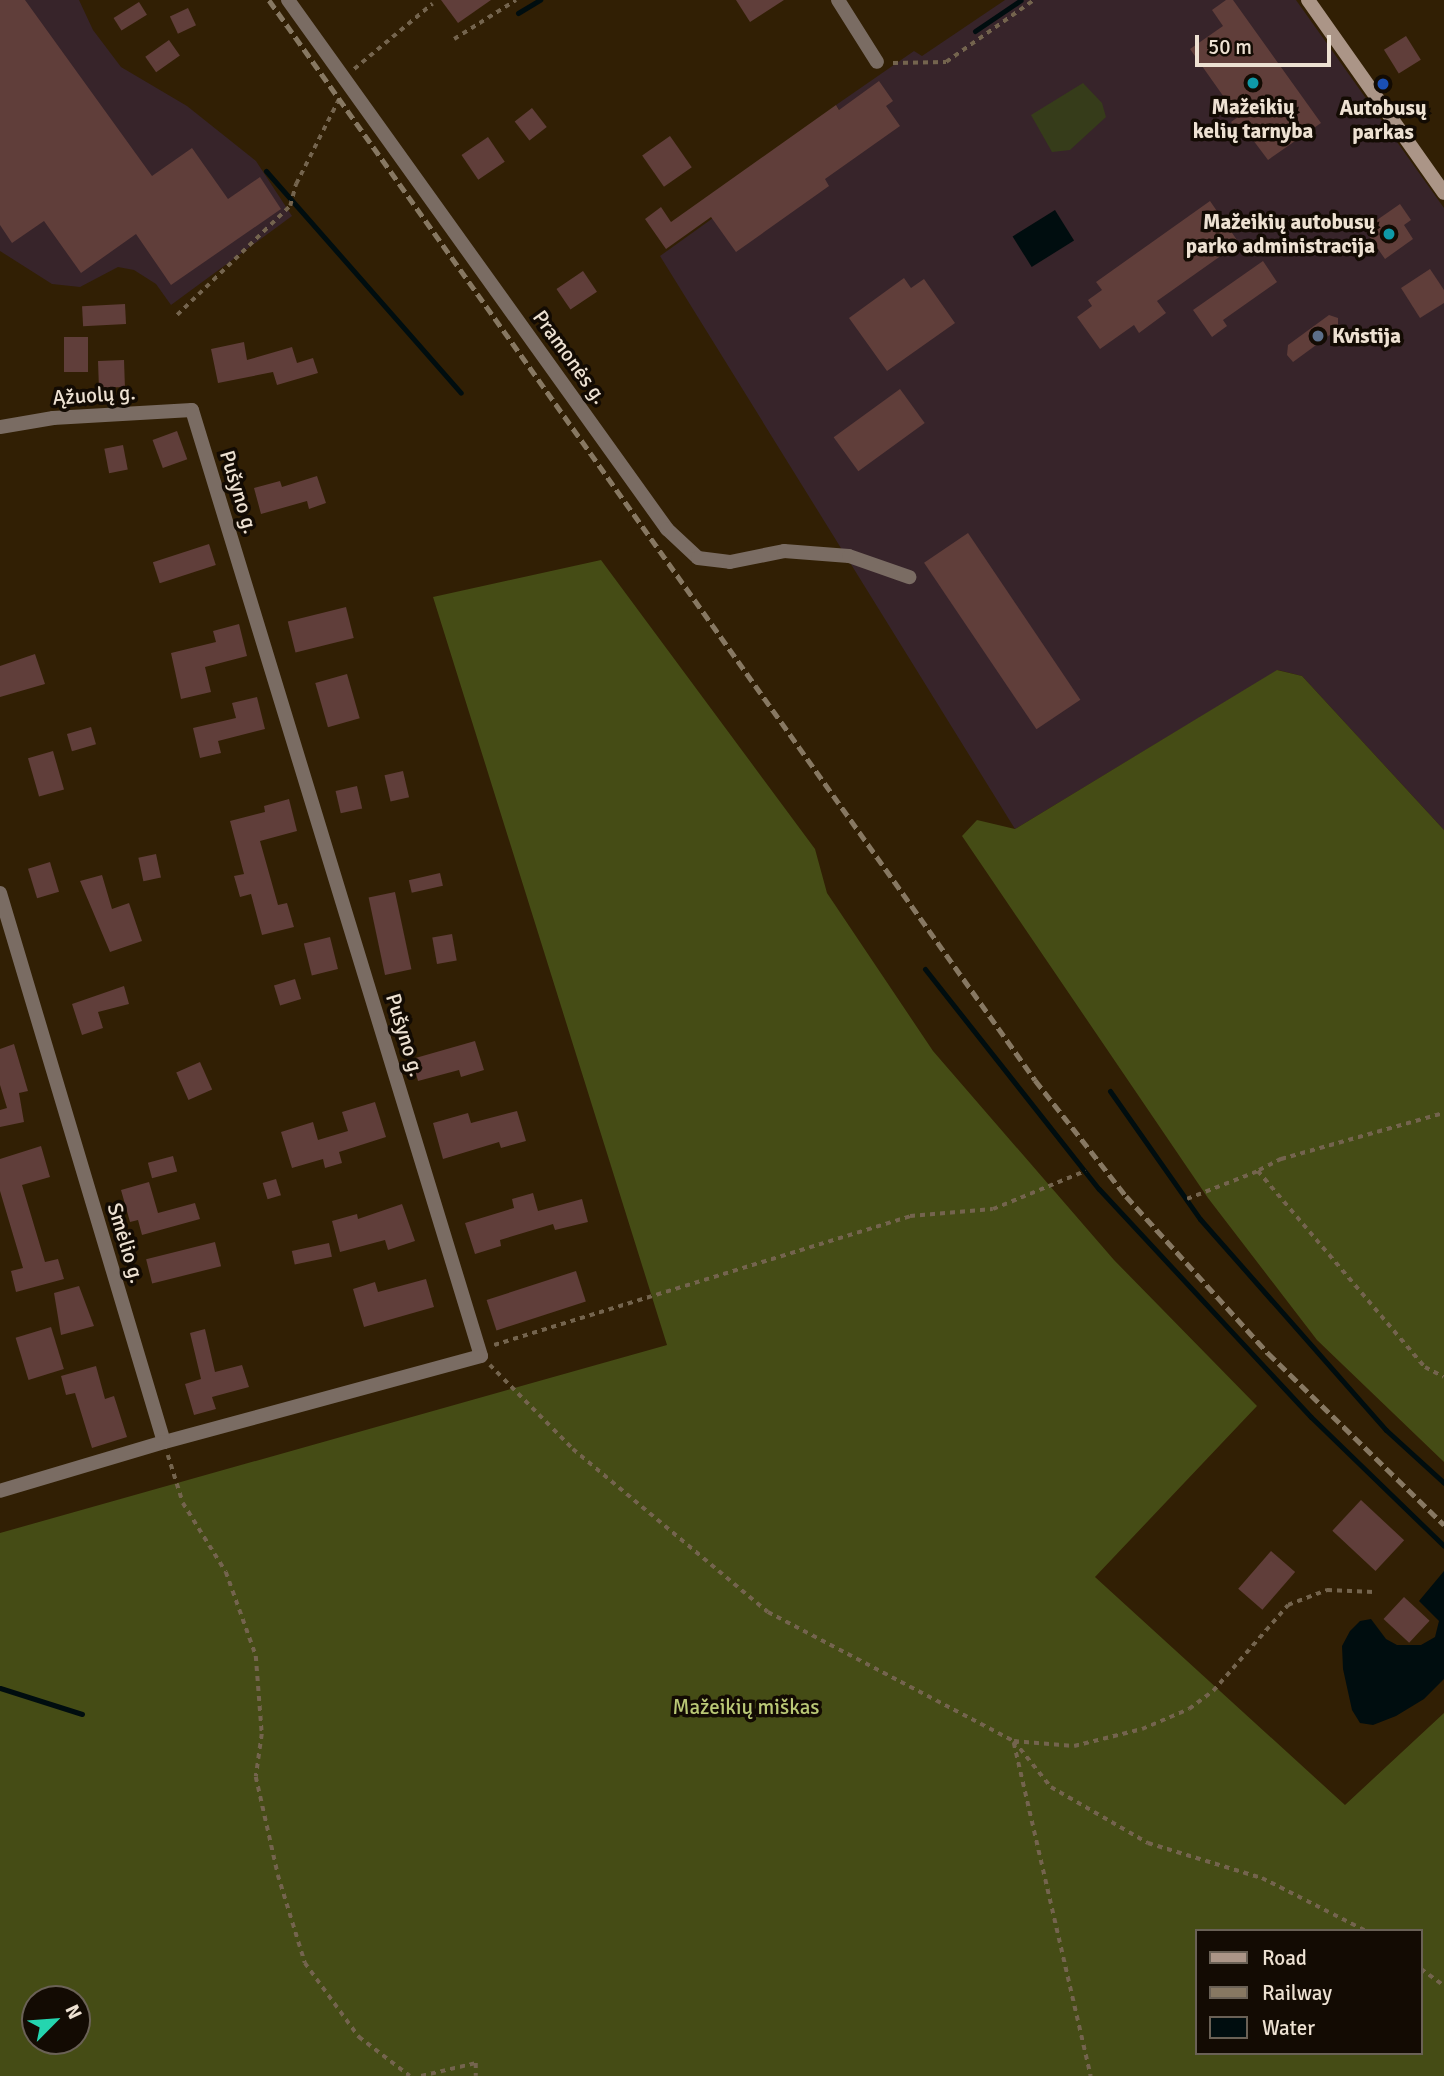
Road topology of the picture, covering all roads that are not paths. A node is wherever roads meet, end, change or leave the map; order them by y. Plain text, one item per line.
1 (288, 0) edge
2 (838, 0) edge
3 (1308, 0) edge
4 (877, 62) road end
5 (1444, 192) edge
6 (192, 410) joint
7 (0, 427) edge
8 (909, 577) dead end
9 (0, 892) edge
10 (164, 1442) junction
11 (0, 1491) edge

1 - 8 street, Pramonės g.
2 - 4 street
3 - 5 main road
6 - 7 street, Ąžuolų g.
6 - 10 street, Pušyno g.
9 - 10 street, Smėlio g.
10 - 11 street

